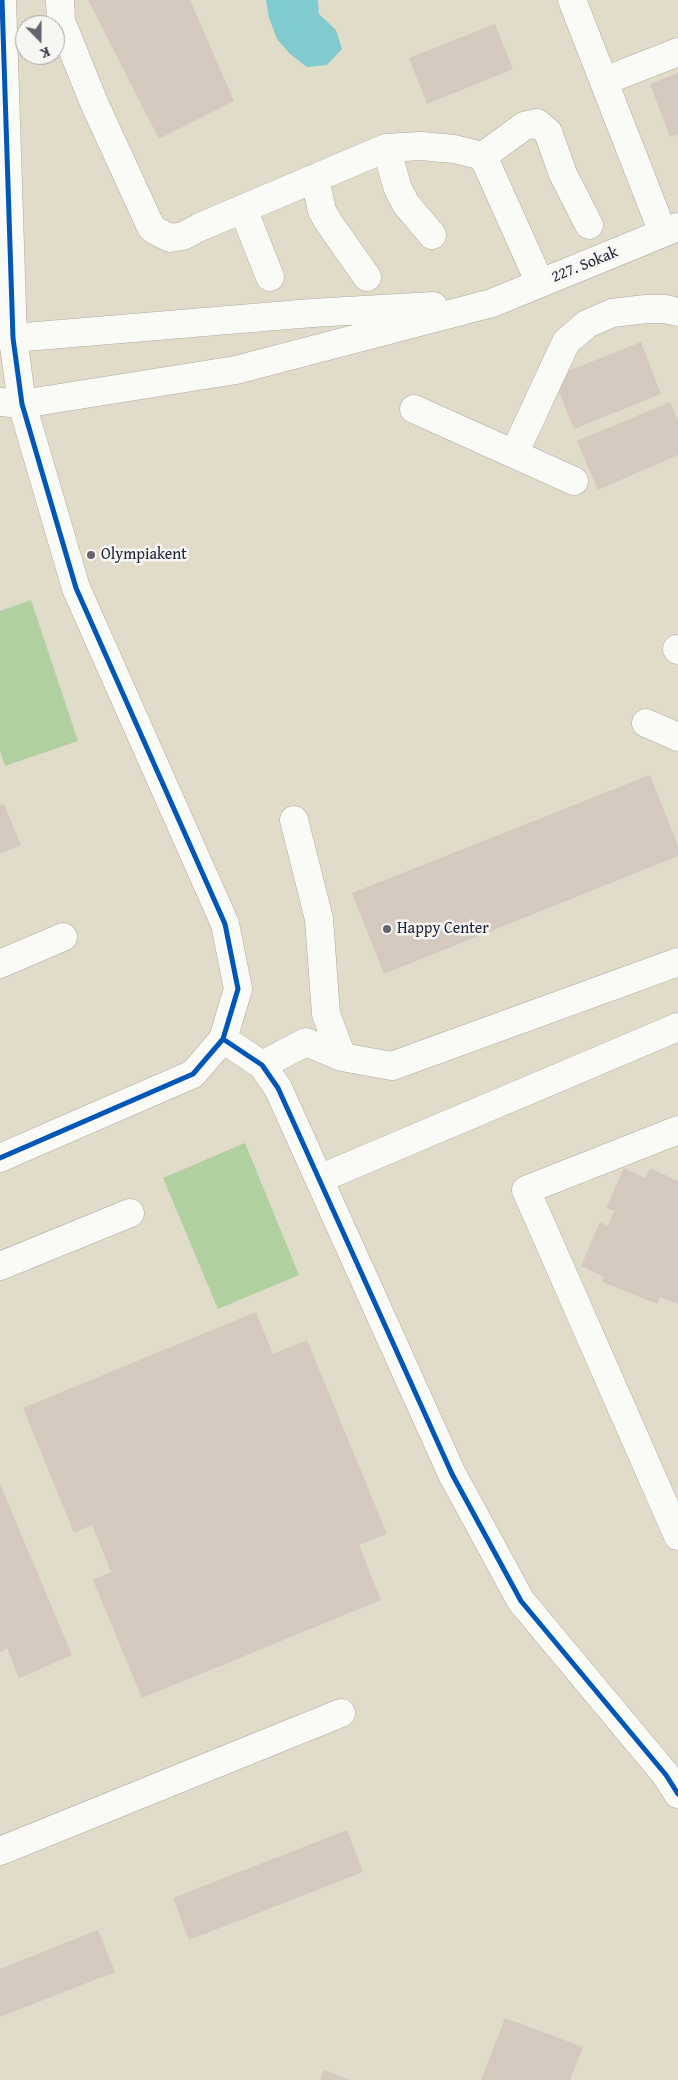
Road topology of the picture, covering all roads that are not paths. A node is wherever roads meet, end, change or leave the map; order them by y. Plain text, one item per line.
1 (2, 0) edge
2 (60, 0) edge
3 (572, 0) edge
4 (678, 52) edge
5 (604, 81) junction
6 (386, 148) junction
7 (483, 156) junction
8 (5, 170) edge
9 (315, 178) junction
10 (242, 209) junction
11 (589, 225) dead end
12 (671, 230) edge
13 (432, 235) dead end
14 (270, 277) dead end
15 (367, 277) dead end
16 (540, 283) junction
17 (492, 303) junction
18 (678, 312) edge
19 (7, 337) edge
20 (11, 403) edge
21 (414, 409) dead end
22 (514, 454) junction
23 (574, 481) dead end
24 (646, 723) dead end
25 (678, 737) edge
26 (294, 820) dead end
27 (63, 937) dead end
28 (678, 962) edge
29 (0, 964) edge
30 (678, 1027) edge
31 (223, 1039) junction
32 (342, 1057) junction
33 (262, 1065) junction
34 (678, 1130) edge
35 (0, 1158) edge
36 (319, 1179) junction
37 (130, 1213) dead end
38 (0, 1266) edge
39 (678, 1536) edge
40 (341, 1713) dead end
41 (678, 1794) edge
42 (0, 1851) edge

1 - 8 street
2 - 10 street
3 - 5 street
4 - 5 street
5 - 12 street
6 - 7 street
6 - 9 street
6 - 13 street
7 - 11 street
7 - 16 street
8 - 19 street
9 - 10 street
9 - 15 street
10 - 14 street
12 - 16 street, 227. Sokak
16 - 17 street, 227. Sokak
17 - 19 street
17 - 20 street
18 - 22 street
19 - 20 street
20 - 31 street
21 - 22 street
22 - 23 street
24 - 25 street
26 - 32 street
27 - 29 street
28 - 32 street
30 - 36 street
31 - 33 street
31 - 35 street
32 - 33 street
33 - 36 street
34 - 39 street
36 - 41 street
37 - 38 street
40 - 42 street

